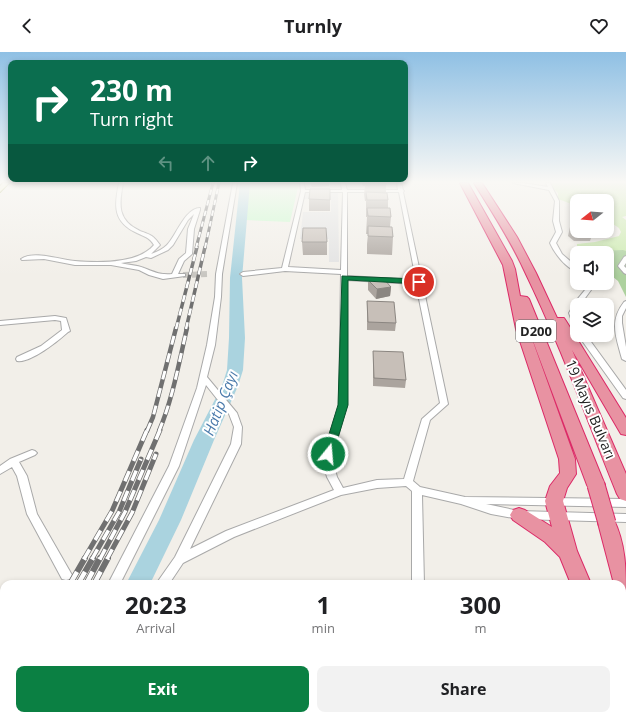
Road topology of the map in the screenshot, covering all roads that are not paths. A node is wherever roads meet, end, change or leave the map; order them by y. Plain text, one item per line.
1 (118, 214) edge
2 (190, 214) edge
3 (196, 214) edge
4 (228, 214) edge
5 (298, 214) edge
6 (345, 214) edge
7 (406, 214) edge
8 (481, 214) edge
9 (497, 214) edge
10 (556, 214) edge
11 (141, 258) junction
12 (626, 258) edge
13 (24, 259) dead end
14 (507, 261) junction
15 (111, 263) junction
16 (570, 265) edge
17 (285, 269) junction
18 (626, 272) edge
19 (531, 273) junction
20 (244, 274) dead end
21 (183, 275) tunnel mouth
22 (345, 275) junction
23 (174, 276) junction
24 (419, 282) junction
25 (588, 290) edge
26 (581, 298) edge
27 (626, 303) edge
28 (0, 323) edge
29 (587, 342) edge
30 (20, 359) dead end
31 (626, 360) edge
32 (203, 377) junction
33 (626, 396) edge
34 (626, 430) edge
35 (32, 453) dead end
36 (13, 461) junction
37 (0, 471) edge
38 (408, 482) junction
39 (417, 490) junction
40 (340, 492) junction
41 (625, 494) edge
42 (462, 500) junction
43 (554, 502) junction
44 (519, 515) junction
45 (558, 517) junction
46 (626, 518) edge
47 (566, 551) junction
48 (179, 560) junction
49 (66, 575) dead end
50 (116, 580) edge
51 (165, 580) edge
52 (418, 580) edge
53 (579, 580) edge
54 (623, 580) edge

1 - 11 street
2 - 11 street
3 - 23 street
4 - 32 street
5 - 17 street
6 - 22 street
7 - 24 street
8 - 14 highway, 19 Mayıs Bulvarı / D200
9 - 19 highway, 19 Mayıs Bulvarı / D200
10 - 16 street
11 - 15 street
12 - 18 street
13 - 15 street
14 - 43 highway
14 - 54 highway, 19 Mayıs Bulvarı / D200, bridge
15 - 23 street
17 - 20 street
17 - 22 street
19 - 34 highway
19 - 41 highway, 19 Mayıs Bulvarı / D200
21 - 23 street
22 - 24 street
22 - 40 street
24 - 38 street
25 - 26 street
27 - 31 street
28 - 30 street
29 - 33 street
32 - 48 street
32 - 50 street
35 - 36 street
36 - 37 street
36 - 49 street
38 - 39 street
38 - 40 street
39 - 42 street
39 - 52 street
40 - 48 street
41 - 43 street
42 - 43 street
42 - 44 street
43 - 45 highway
44 - 45 street
44 - 47 highway
45 - 46 street
45 - 47 highway
47 - 53 highway
48 - 51 street

